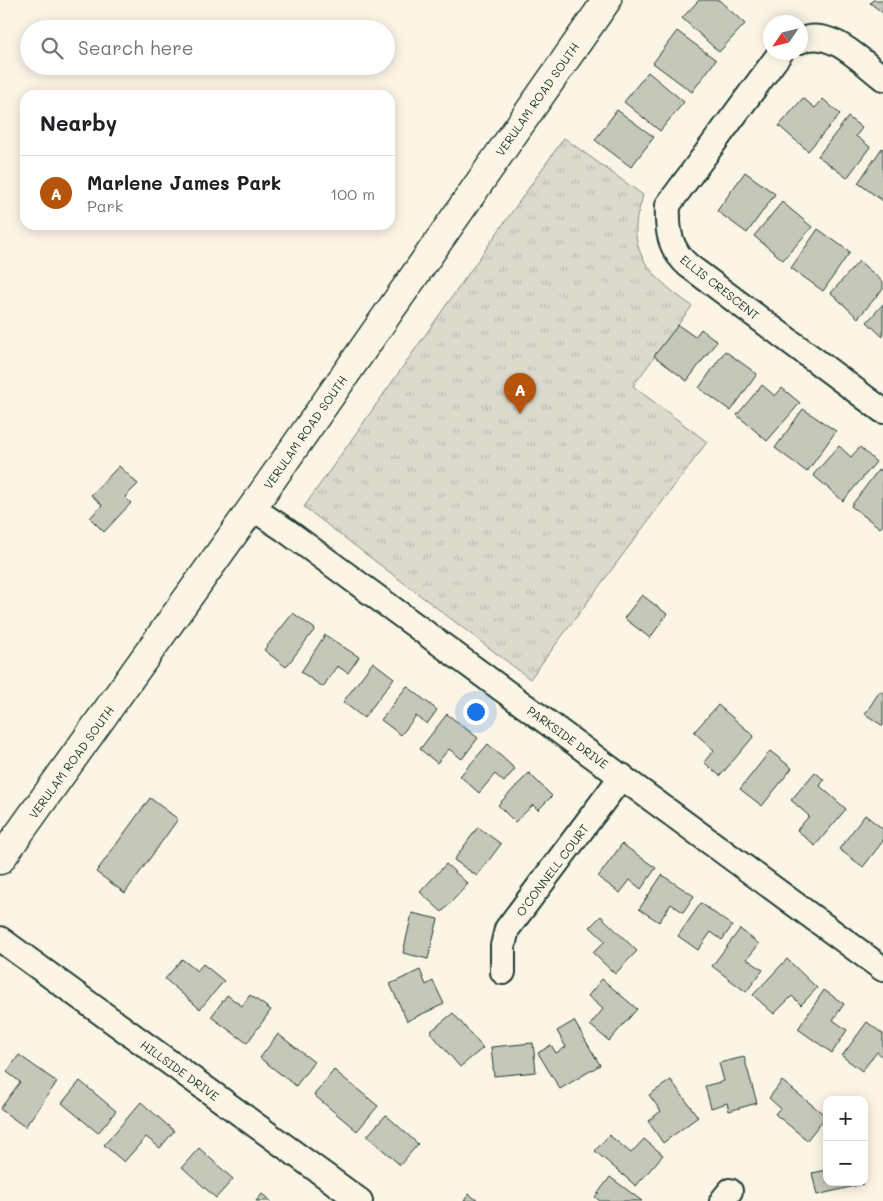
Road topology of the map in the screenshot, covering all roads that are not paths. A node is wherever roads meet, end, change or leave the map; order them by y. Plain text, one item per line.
1 (607, 0) edge
2 (808, 37) edge
3 (775, 60) edge
4 (883, 78) edge
5 (883, 411) edge
6 (252, 508) junction
7 (622, 776) junction
8 (0, 860) edge
9 (0, 939) edge
10 (883, 969) edge
11 (503, 972) dead end
12 (360, 1201) edge

1 - 6 main road, VERULAM ROAD SOUTH
2 - 4 street
3 - 5 street, ELLIS CRESCENT
6 - 7 street, PARKSIDE DRIVE
6 - 8 main road, VERULAM ROAD SOUTH
7 - 10 street, PARKSIDE DRIVE
7 - 11 street, O'CONNELL COURT
9 - 12 street, HILLSIDE DRIVE

